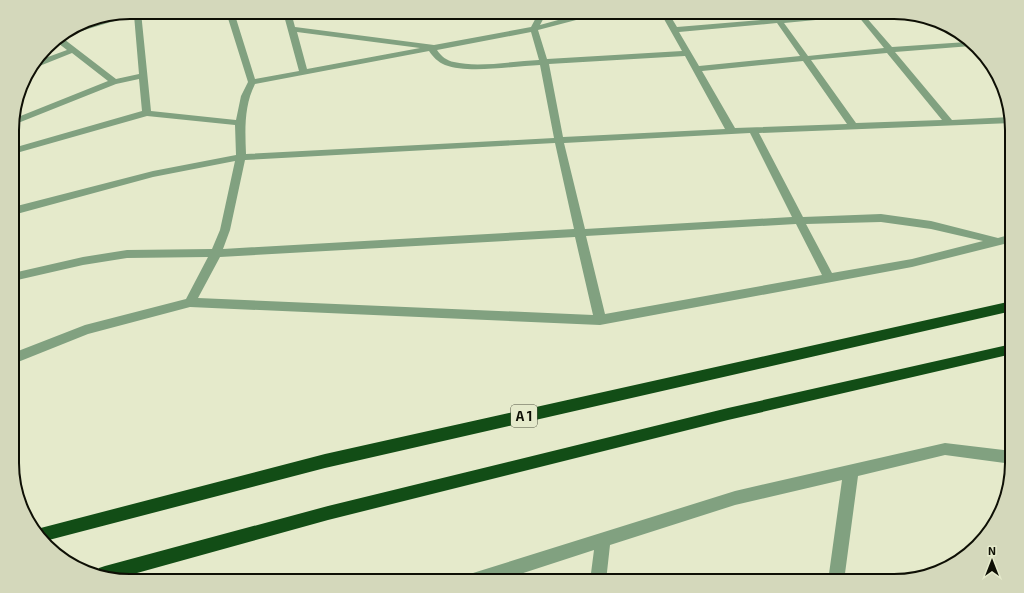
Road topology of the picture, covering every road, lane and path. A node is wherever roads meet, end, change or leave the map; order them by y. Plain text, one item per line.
1 (138, 19) edge
2 (232, 19) edge
3 (289, 19) edge
4 (539, 19) edge
5 (570, 19) edge
6 (668, 19) edge
7 (778, 19) edge
8 (807, 19) edge
9 (865, 19) edge
10 (780, 22) junction
11 (292, 29) junction
12 (534, 29) junction
13 (674, 30) junction
14 (62, 42) edge
15 (964, 44) edge
16 (431, 47) junction
17 (73, 50) junction
18 (890, 50) junction
19 (688, 53) junction
20 (806, 59) junction
21 (42, 62) edge
22 (544, 62) junction
23 (696, 69) junction
24 (304, 73) junction
25 (143, 76) junction
26 (114, 82) junction
27 (252, 82) junction
28 (147, 113) junction
29 (20, 119) edge
30 (1005, 120) edge
31 (240, 122) junction
32 (948, 122) junction
33 (853, 126) junction
34 (753, 130) junction
35 (732, 132) junction
36 (559, 140) junction
37 (19, 150) edge
38 (241, 157) junction
39 (19, 209) edge
40 (799, 220) junction
41 (580, 233) junction
42 (1005, 240) edge
43 (997, 242) junction
44 (216, 252) junction
45 (19, 276) edge
46 (828, 278) junction
47 (190, 302) junction
48 (1005, 308) edge
49 (600, 320) junction
50 (1005, 351) edge
51 (19, 357) edge
52 (1005, 457) edge
53 (851, 471) junction
54 (45, 534) edge
55 (603, 540) junction
56 (112, 572) edge
57 (500, 574) edge
58 (599, 574) edge
59 (837, 574) edge

1 - 25 street
2 - 27 street
3 - 11 street
4 - 12 street
5 - 12 street
6 - 13 street
7 - 10 street
8 - 10 street
9 - 18 street
10 - 13 street
10 - 20 street
11 - 16 street
11 - 24 street
12 - 16 street
12 - 22 street
13 - 19 street
14 - 17 street
15 - 18 street
16 - 22 street
16 - 24 street
17 - 21 street
17 - 26 street
18 - 20 street
18 - 32 street
19 - 22 street
19 - 23 street
20 - 23 street
20 - 33 street
22 - 36 street
23 - 35 street
24 - 27 street
25 - 26 street
25 - 28 street
26 - 29 street
27 - 31 street
28 - 31 street
28 - 37 street
30 - 32 street
31 - 38 street
32 - 33 street
33 - 34 street
34 - 35 street
34 - 40 street
35 - 36 street
36 - 38 street
36 - 41 street
38 - 39 street
38 - 44 street
40 - 41 street
40 - 43 street
40 - 46 street
41 - 44 street
41 - 49 street
42 - 43 street
43 - 46 street
44 - 45 street
44 - 47 street
46 - 49 street
47 - 49 street
47 - 51 street
48 - 54 highway, A 1
50 - 56 highway
52 - 53 street
53 - 55 street
53 - 59 street
55 - 57 street
55 - 58 street

